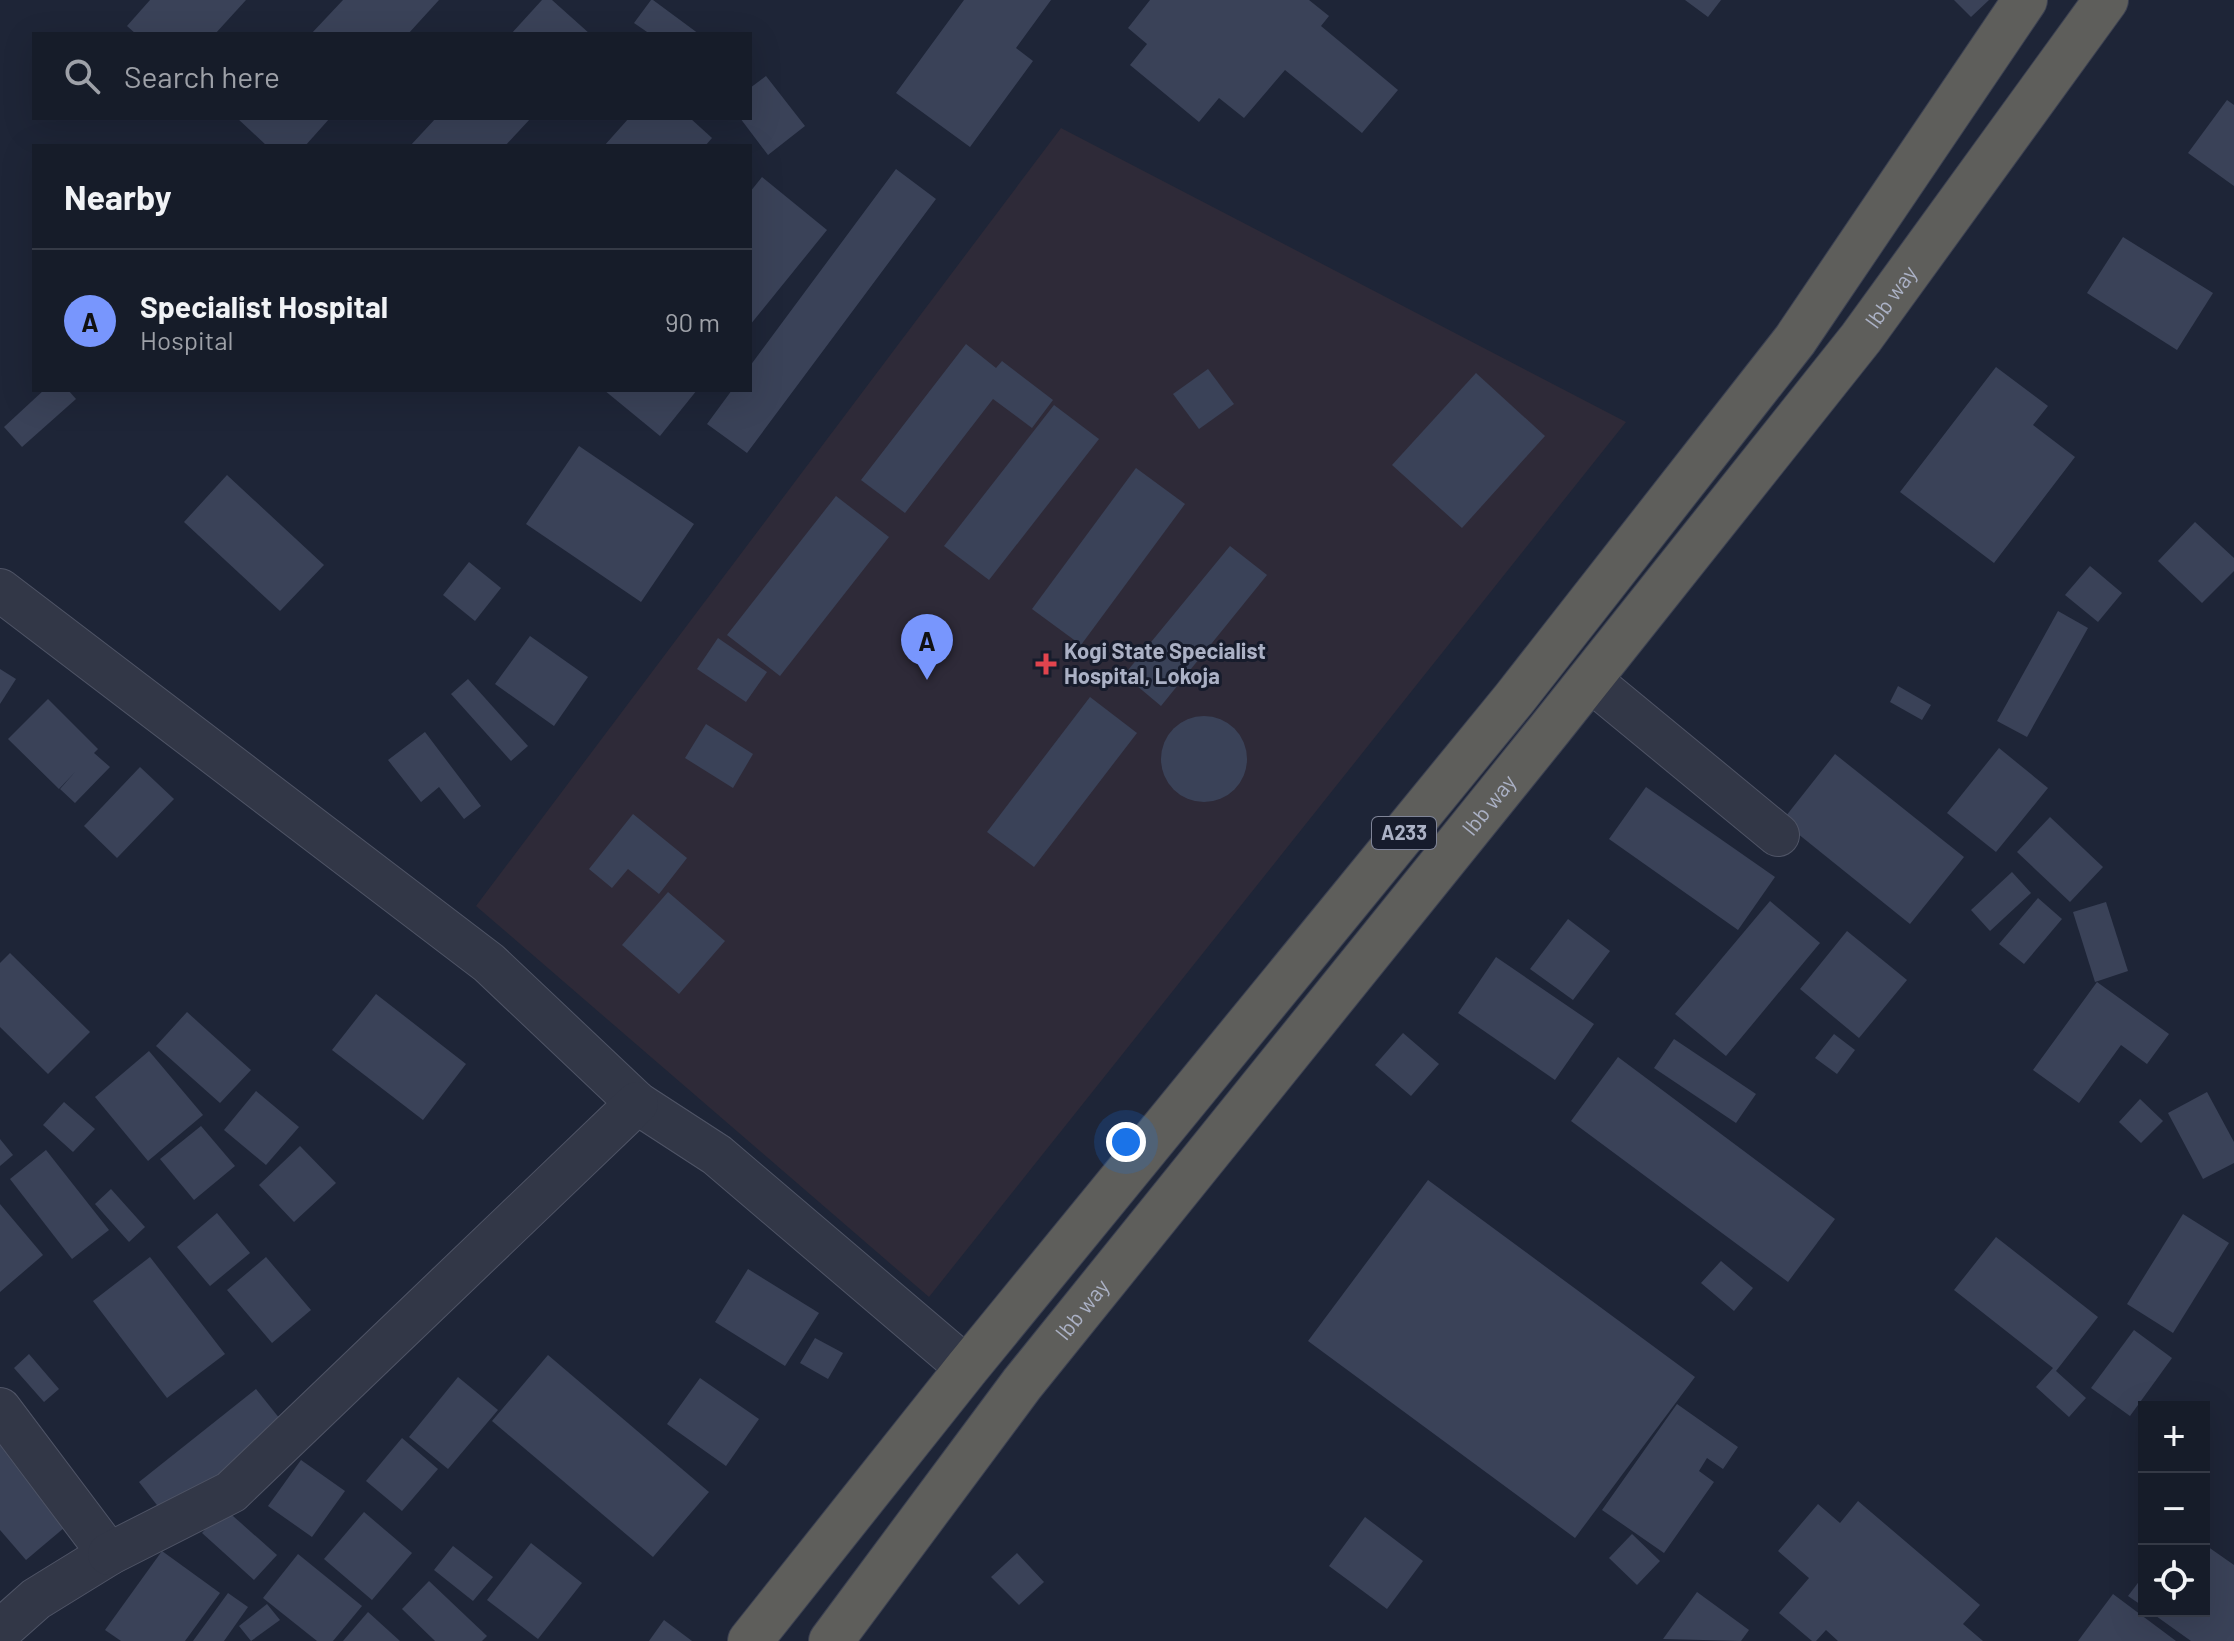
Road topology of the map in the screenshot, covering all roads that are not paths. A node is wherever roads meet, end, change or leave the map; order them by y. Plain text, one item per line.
1 (2025, 0) edge
2 (2106, 0) edge
3 (0, 590) edge
4 (1590, 680) junction
5 (1778, 835) dead end
6 (637, 1103) junction
7 (967, 1368) junction
8 (0, 1409) edge
9 (109, 1554) junction
10 (0, 1631) edge
11 (750, 1641) edge
12 (831, 1641) edge

1 - 7 highway, A233
2 - 4 highway, Ibb way / A233
3 - 6 street
4 - 5 street
4 - 12 highway, Ibb way / A233
6 - 7 street
6 - 9 street
7 - 11 highway, A233
8 - 9 street
9 - 10 street

